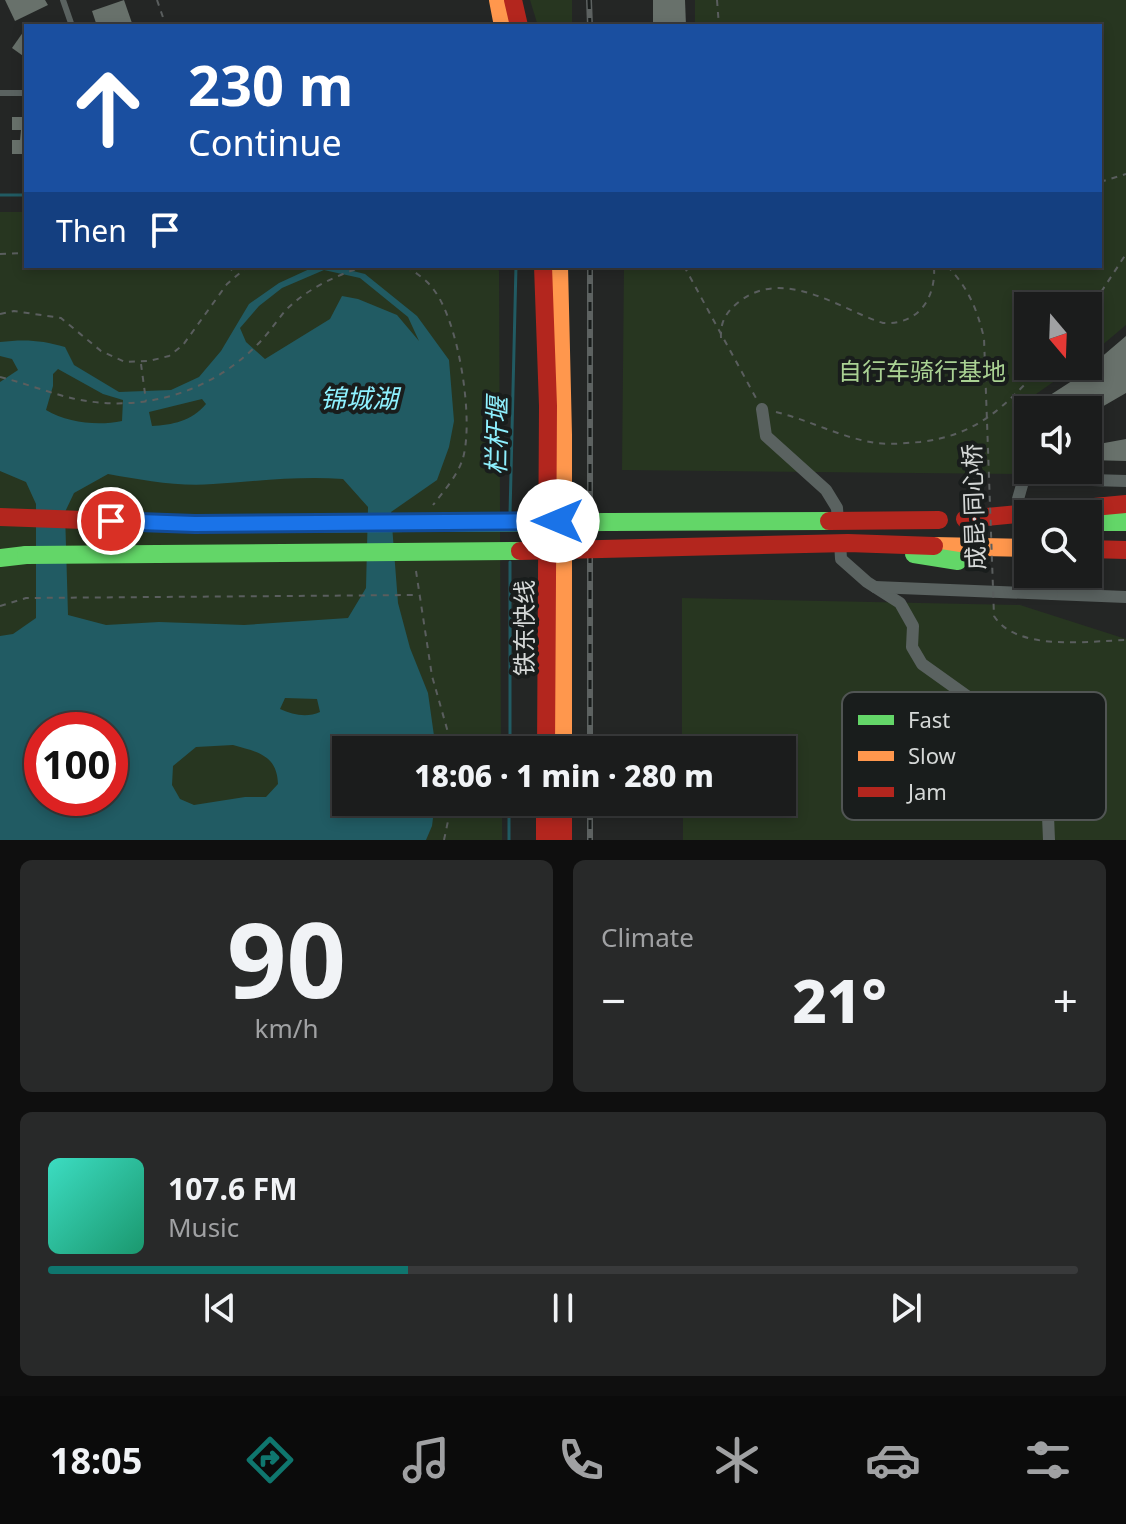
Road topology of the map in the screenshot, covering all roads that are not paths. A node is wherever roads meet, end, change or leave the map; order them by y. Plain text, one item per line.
1 (63, 0) edge
2 (498, 0) edge
3 (513, 0) edge
4 (71, 24) edge
5 (503, 24) edge
6 (519, 24) edge
7 (0, 93) edge
8 (24, 93) edge
9 (543, 268) edge
10 (559, 268) edge
11 (762, 409) road end
12 (1126, 481) edge
13 (1018, 499) dead end
14 (1126, 504) edge
15 (0, 517) edge
16 (965, 519) junction
17 (1014, 520) edge
18 (1102, 522) edge
19 (1126, 522) edge
20 (195, 524) junction
21 (0, 528) edge
22 (848, 543) junction
23 (1014, 548) edge
24 (1102, 549) edge
25 (1126, 550) edge
26 (0, 557) edge
27 (1126, 561) edge
28 (1102, 562) edge
29 (1014, 567) edge
30 (875, 587) junction
31 (1047, 588) edge
32 (1052, 594) junction
33 (1126, 597) edge
34 (961, 692) edge
35 (546, 736) edge
36 (563, 736) edge
37 (545, 816) edge
38 (563, 816) edge
39 (1048, 820) edge
40 (545, 840) edge
41 (563, 840) edge
42 (1049, 840) edge

1 - 4 lane
2 - 5 main road
3 - 6 main road
7 - 8 lane
9 - 35 main road, 铁东快线
10 - 36 main road, 铁东快线
11 - 30 street
12 - 13 street
14 - 16 main road
15 - 20 main road
16 - 17 main road
16 - 20 main road, bridge
18 - 19 main road
20 - 21 main road
22 - 23 main road, bridge
22 - 26 main road, bridge
22 - 29 main road, bridge
24 - 25 main road
27 - 28 main road
30 - 32 street
30 - 34 street
31 - 32 street
32 - 33 street
37 - 40 main road
38 - 41 main road
39 - 42 street

